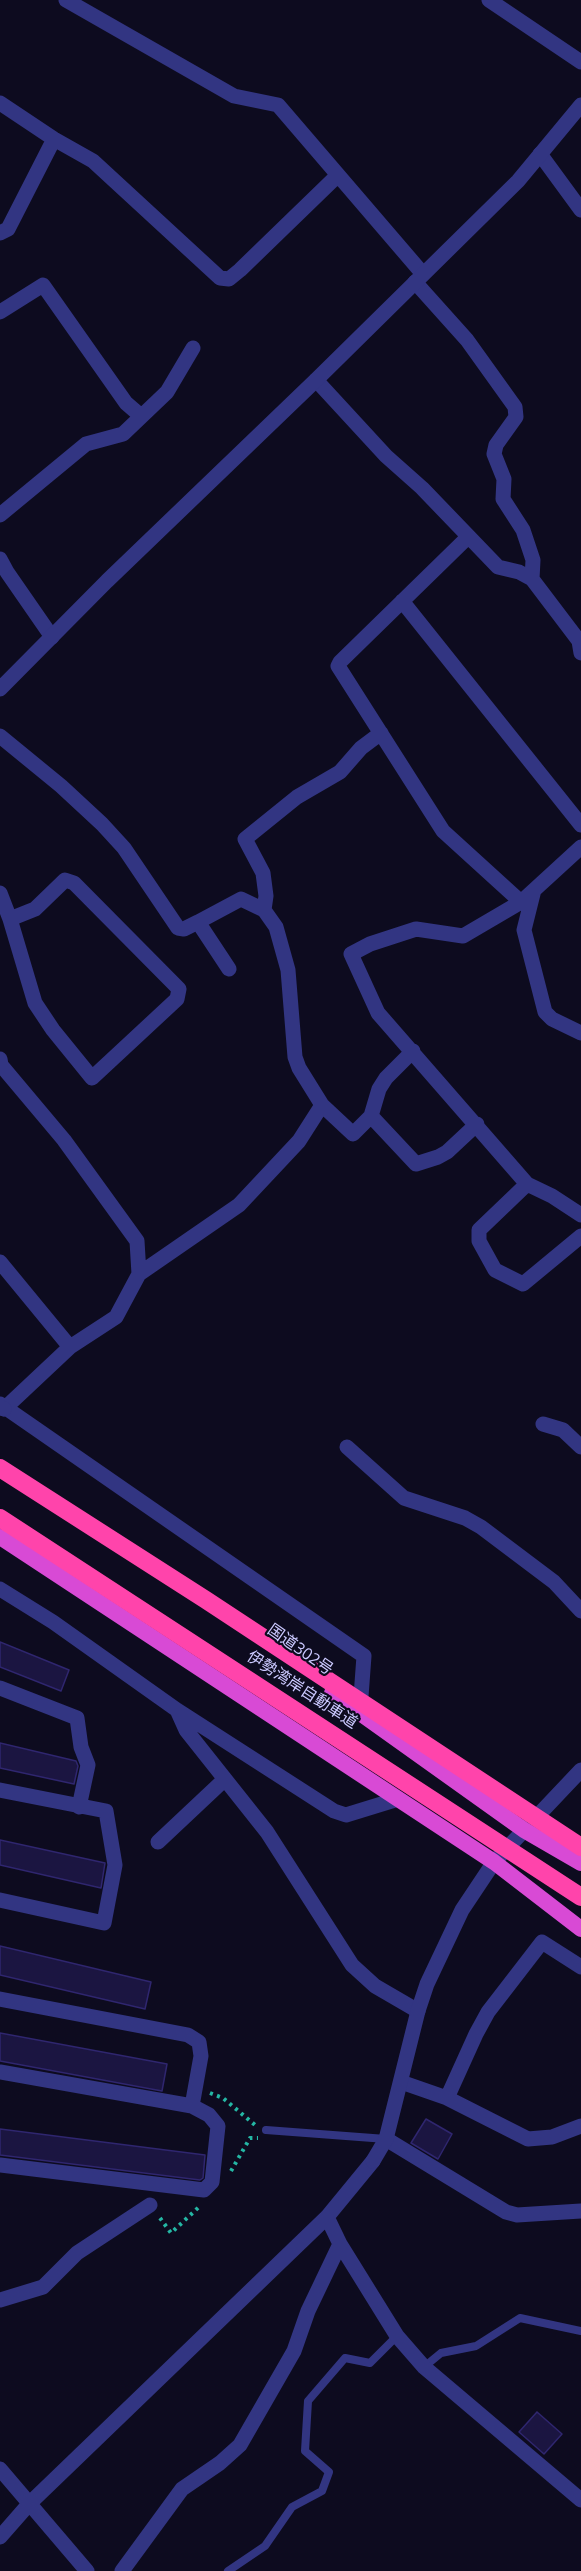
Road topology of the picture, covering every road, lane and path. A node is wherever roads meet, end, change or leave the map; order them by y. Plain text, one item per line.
1 (66, 0) edge
2 (489, 0) edge
3 (581, 62) edge
4 (0, 103) edge
5 (581, 105) edge
6 (54, 139) junction
7 (540, 154) junction
8 (338, 175) junction
9 (581, 210) edge
10 (0, 233) edge
11 (419, 278) junction
12 (0, 312) edge
13 (194, 348) dead end
14 (316, 380) junction
15 (141, 416) junction
16 (0, 515) edge
17 (468, 537) junction
18 (0, 559) edge
19 (532, 579) junction
20 (402, 601) junction
21 (52, 637) junction
22 (581, 653) edge
23 (0, 690) edge
24 (381, 733) junction
25 (0, 736) edge
26 (581, 825) edge
27 (581, 847) edge
28 (534, 890) junction
29 (0, 893) edge
30 (521, 902) junction
31 (264, 910) junction
32 (10, 919) junction
33 (198, 922) junction
34 (229, 969) dead end
35 (581, 1033) edge
36 (413, 1051) junction
37 (0, 1059) edge
38 (322, 1105) junction
39 (371, 1116) junction
40 (477, 1125) junction
41 (527, 1184) junction
42 (581, 1215) edge
43 (581, 1236) edge
44 (0, 1262) edge
45 (139, 1274) junction
46 (70, 1347) junction
47 (1, 1407) edge
48 (543, 1424) dead end
49 (346, 1447) dead end
50 (581, 1448) edge
51 (0, 1466) edge
52 (0, 1518) edge
53 (0, 1537) edge
54 (0, 1589) edge
55 (581, 1611) edge
56 (0, 1688) edge
57 (177, 1710) junction
58 (360, 1713) junction
59 (581, 1770) edge
60 (225, 1779) junction
61 (0, 1790) edge
62 (398, 1799) junction
63 (79, 1807) junction
64 (452, 1811) junction
65 (524, 1830) junction
66 (158, 1842) dead end
67 (581, 1847) edge
68 (495, 1862) junction
69 (581, 1863) edge
70 (581, 1898) edge
71 (0, 1900) edge
72 (581, 1905) edge
73 (581, 1929) edge
74 (581, 1967) edge
75 (0, 1999) edge
76 (418, 2011) junction
77 (0, 2072) edge
78 (401, 2082) junction
79 (195, 2087) junction
80 (447, 2098) junction
81 (192, 2106) junction
82 (255, 2126) dead end
83 (581, 2126) edge
84 (266, 2130) dead end
85 (386, 2139) junction
86 (0, 2165) edge
87 (150, 2205) dead end
88 (581, 2211) edge
89 (327, 2217) junction
90 (340, 2244) junction
91 (0, 2300) edge
92 (581, 2331) edge
93 (397, 2336) junction
94 (424, 2367) junction
95 (0, 2469) edge
96 (581, 2500) edge
97 (29, 2504) junction
98 (0, 2537) edge
99 (87, 2571) edge
100 (122, 2571) edge
101 (228, 2571) edge

1 - 8 street
2 - 3 street
4 - 6 street
5 - 7 street
6 - 8 street
6 - 10 street
7 - 9 street
7 - 11 street
8 - 11 street
11 - 14 street
11 - 19 street
12 - 15 street
13 - 15 street
14 - 17 street
14 - 21 street
15 - 16 street
17 - 19 street
17 - 20 street
18 - 21 street
19 - 22 street
20 - 24 street
20 - 26 street
21 - 23 street
24 - 30 street
24 - 31 street
25 - 33 street
27 - 28 street
28 - 30 street
28 - 35 street
29 - 32 street
30 - 36 street
31 - 33 street
31 - 38 street
32 - 32 street
33 - 34 street
36 - 39 street
36 - 40 street
37 - 45 street
38 - 39 street
38 - 45 street
39 - 40 street
40 - 41 street
41 - 42 street
41 - 43 street
44 - 46 street
45 - 46 street
46 - 47 street
47 - 58 street
48 - 50 street
49 - 55 street
51 - 58 highway, 国道302号
51 - 67 highway, 伊勢湾岸自動車道, bridge
52 - 64 highway, 伊勢湾岸自動車道, bridge
53 - 62 highway
54 - 57 street
56 - 63 street
57 - 60 street
57 - 62 street
58 - 65 highway, 国道302号
59 - 65 street
60 - 66 street
60 - 76 street
61 - 63 street
62 - 68 highway
63 - 71 street
64 - 70 highway, 伊勢湾岸自動車道, bridge
64 - 72 highway, bridge
65 - 68 street
65 - 69 highway, 国道302号
68 - 73 highway
68 - 76 street
74 - 80 street
75 - 79 street
76 - 78 street
77 - 81 street
78 - 80 street
78 - 85 street
79 - 81 street
79 - 82 path
80 - 83 street
81 - 86 street
84 - 85 lane
85 - 88 street
85 - 89 street
87 - 91 street
89 - 90 street
89 - 97 street
90 - 93 street
90 - 100 street
92 - 94 lane
93 - 94 street
93 - 101 lane
94 - 96 street
95 - 97 street
97 - 98 street
97 - 99 street

